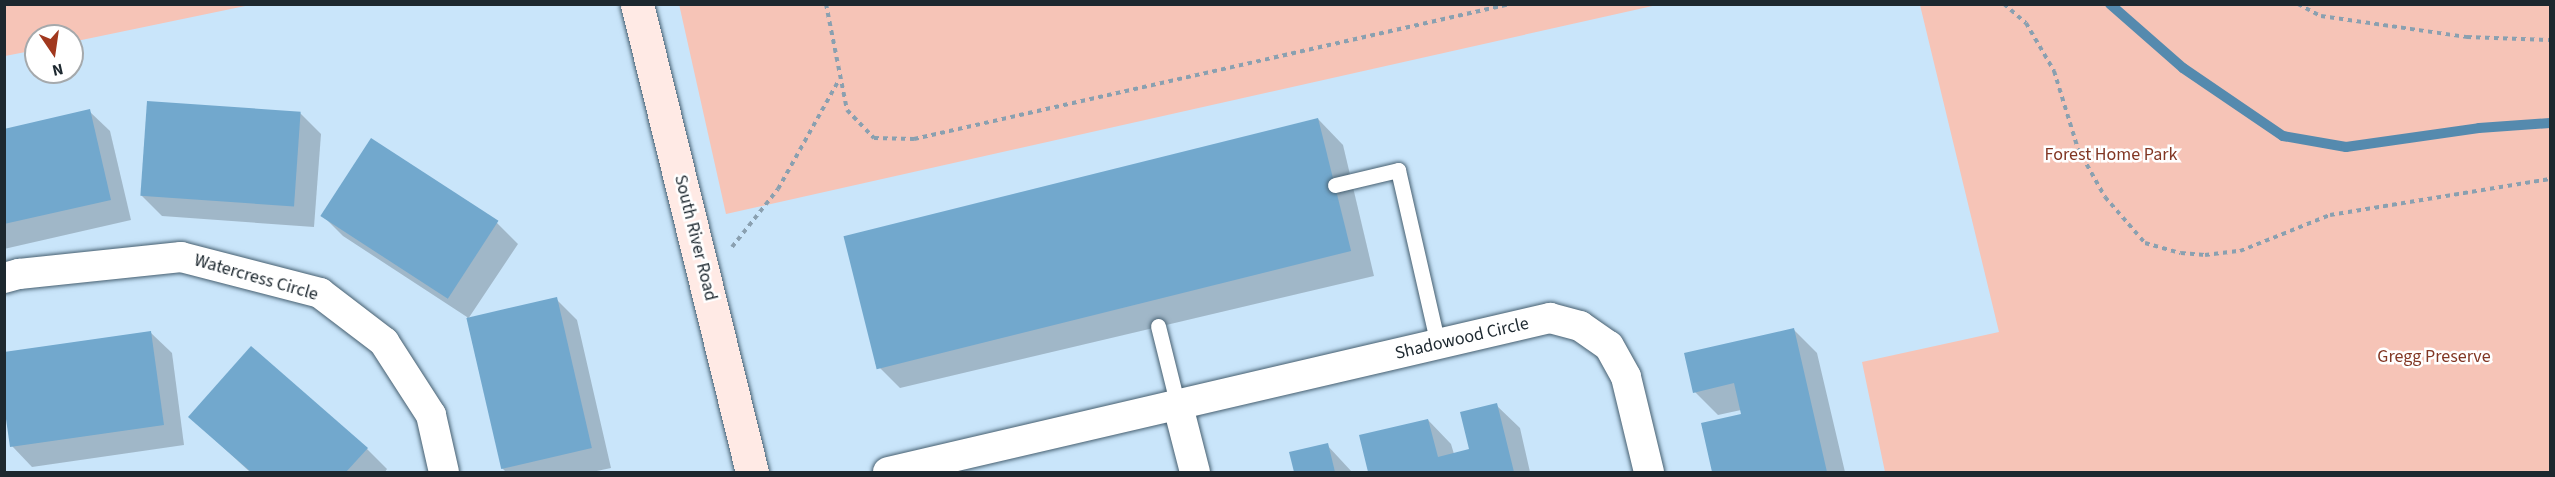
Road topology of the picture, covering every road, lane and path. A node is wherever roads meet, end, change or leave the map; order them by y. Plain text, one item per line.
1 (638, 4) edge
2 (826, 4) edge
3 (1510, 4) edge
4 (2004, 4) edge
5 (2298, 4) edge
6 (2550, 40) edge
7 (840, 79) junction
8 (2550, 179) edge
9 (1335, 185) dead end
10 (4, 278) edge
11 (706, 281) junction
12 (1158, 326) dead end
13 (1438, 345) junction
14 (1178, 406) junction
15 (444, 472) edge
16 (752, 472) edge
17 (888, 472) edge
18 (1195, 472) edge
19 (1649, 472) edge

1 - 11 street, South River Road
2 - 7 path
3 - 7 path
4 - 8 path
5 - 6 path
7 - 11 path
9 - 13 lane
10 - 15 street, Watercress Circle
11 - 16 street, South River Road
12 - 14 lane
13 - 14 street, Shadowood Circle
13 - 19 street, Shadowood Circle
14 - 17 street, Shadowood Circle
14 - 18 street

